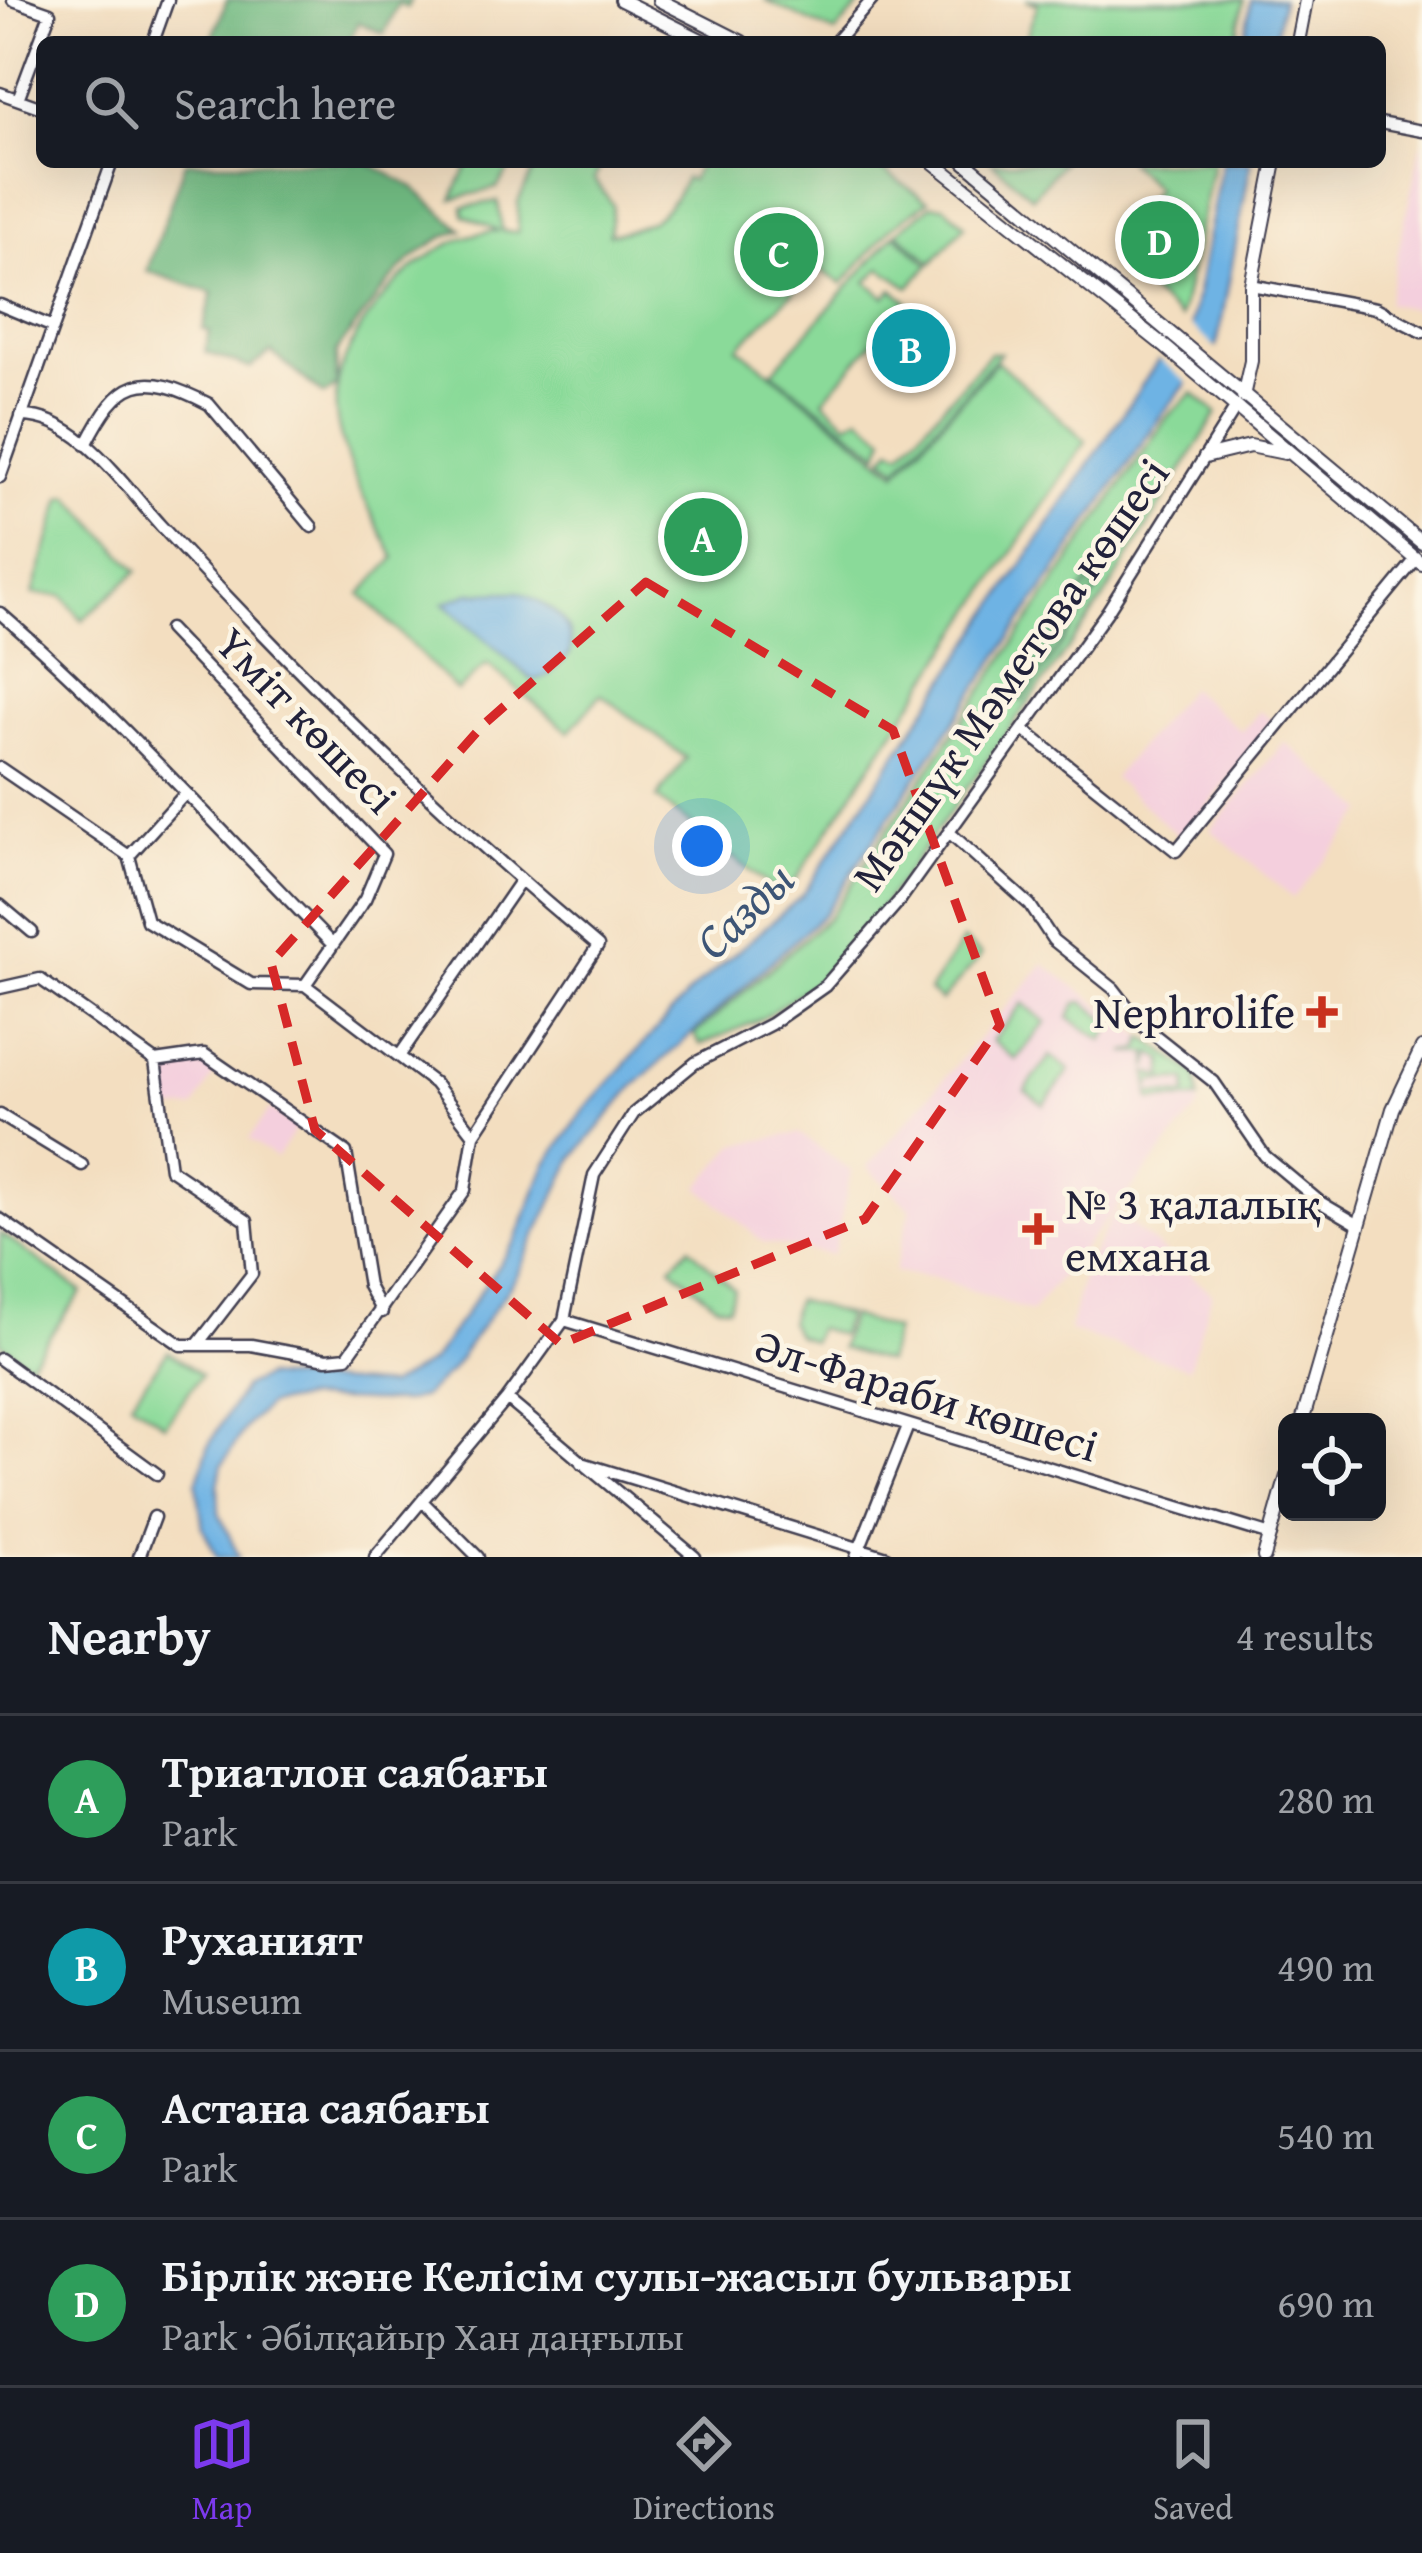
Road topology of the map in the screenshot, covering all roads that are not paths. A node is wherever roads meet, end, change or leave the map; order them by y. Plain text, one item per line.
1 (13, 0) edge
2 (168, 0) edge
3 (621, 0) edge
4 (659, 0) edge
5 (872, 0) edge
6 (1306, 0) edge
7 (41, 36) edge
8 (156, 36) edge
9 (693, 36) edge
10 (730, 36) edge
11 (840, 36) edge
12 (1299, 36) edge
13 (36, 51) edge
14 (0, 93) edge
15 (18, 99) junction
16 (36, 105) edge
17 (1386, 124) edge
18 (1422, 131) edge
19 (110, 168) edge
20 (942, 168) edge
21 (974, 168) edge
22 (1274, 168) edge
23 (982, 174) junction
24 (953, 175) junction
25 (1061, 264) junction
26 (1098, 272) junction
27 (1251, 285) junction
28 (0, 305) edge
29 (53, 327) junction
30 (1422, 332) edge
31 (1244, 394) junction
32 (1236, 407) junction
33 (21, 416) junction
34 (86, 445) junction
35 (1315, 453) junction
36 (1290, 454) junction
37 (1205, 458) junction
38 (1304, 466) junction
39 (0, 477) edge
40 (1374, 503) junction
41 (1363, 514) junction
42 (312, 527) dead end
43 (1422, 543) edge
44 (1419, 561) edge
45 (0, 613) edge
46 (169, 629) dead end
47 (1025, 731) junction
48 (0, 768) edge
49 (184, 795) junction
50 (950, 833) junction
51 (129, 856) junction
52 (520, 881) junction
53 (0, 905) edge
54 (32, 932) dead end
55 (331, 943) junction
56 (305, 985) junction
57 (0, 988) edge
58 (1422, 1048) edge
59 (400, 1055) junction
60 (155, 1061) junction
61 (0, 1115) edge
62 (474, 1135) junction
63 (82, 1165) dead end
64 (0, 1219) edge
65 (1359, 1225) junction
66 (382, 1312) junction
67 (564, 1320) junction
68 (197, 1345) junction
69 (0, 1359) edge
70 (507, 1399) junction
71 (1305, 1413) edge
72 (908, 1426) junction
73 (582, 1463) junction
74 (157, 1474) dead end
75 (424, 1503) junction
76 (1278, 1507) edge
77 (154, 1517) dead end
78 (1270, 1535) junction
79 (860, 1553) edge
80 (139, 1557) edge
81 (375, 1557) edge
82 (478, 1557) edge
83 (695, 1557) edge
84 (887, 1557) edge
85 (1264, 1557) edge

1 - 7 street
2 - 8 street
3 - 9 main road
4 - 10 main road
5 - 11 street
6 - 12 main road
13 - 15 street
14 - 15 street
15 - 16 street
17 - 18 street
19 - 29 street
20 - 24 main road
21 - 23 main road
22 - 27 main road, Мәншүк Мәметова көшесі
23 - 24 main road
23 - 26 main road
24 - 25 main road
25 - 26 main road
25 - 32 main road
26 - 31 main road
27 - 30 street
27 - 31 main road, Мәншүк Мәметова көшесі
28 - 29 street
29 - 33 street
31 - 32 main road, Мәншүк Мәметова көшесі
31 - 35 main road
32 - 36 main road
32 - 37 street, Мәншүк Мәметова көшесі
33 - 34 street
33 - 39 street
34 - 42 street
34 - 52 street
35 - 38 main road
35 - 40 main road
36 - 37 main road
36 - 38 main road
37 - 47 street, Мәншүк Мәметова көшесі
38 - 41 main road
40 - 41 main road
40 - 43 main road
41 - 44 main road
44 - 47 street
45 - 49 street
46 - 55 street, Үміт көшесі
47 - 50 street, Мәншүк Мәметова көшесі
48 - 51 street
49 - 51 street
49 - 55 street
50 - 65 street
50 - 67 street, Мәншүк Мәметова көшесі
51 - 56 street
52 - 59 street
52 - 62 street
53 - 54 street
55 - 56 street, Үміт көшесі
56 - 59 street
57 - 60 street
58 - 65 main road
59 - 62 street
60 - 66 street
60 - 68 street
61 - 63 street
62 - 66 street
64 - 68 street
65 - 71 main road
66 - 68 street
67 - 70 street
67 - 72 street, Әл-Фараби көшесі
69 - 74 street
70 - 73 street
70 - 75 street
72 - 78 street, Әл-Фараби көшесі
72 - 79 street
73 - 79 street
73 - 83 street
75 - 81 street
75 - 82 street
76 - 78 main road
77 - 80 street
78 - 85 main road
79 - 84 street

